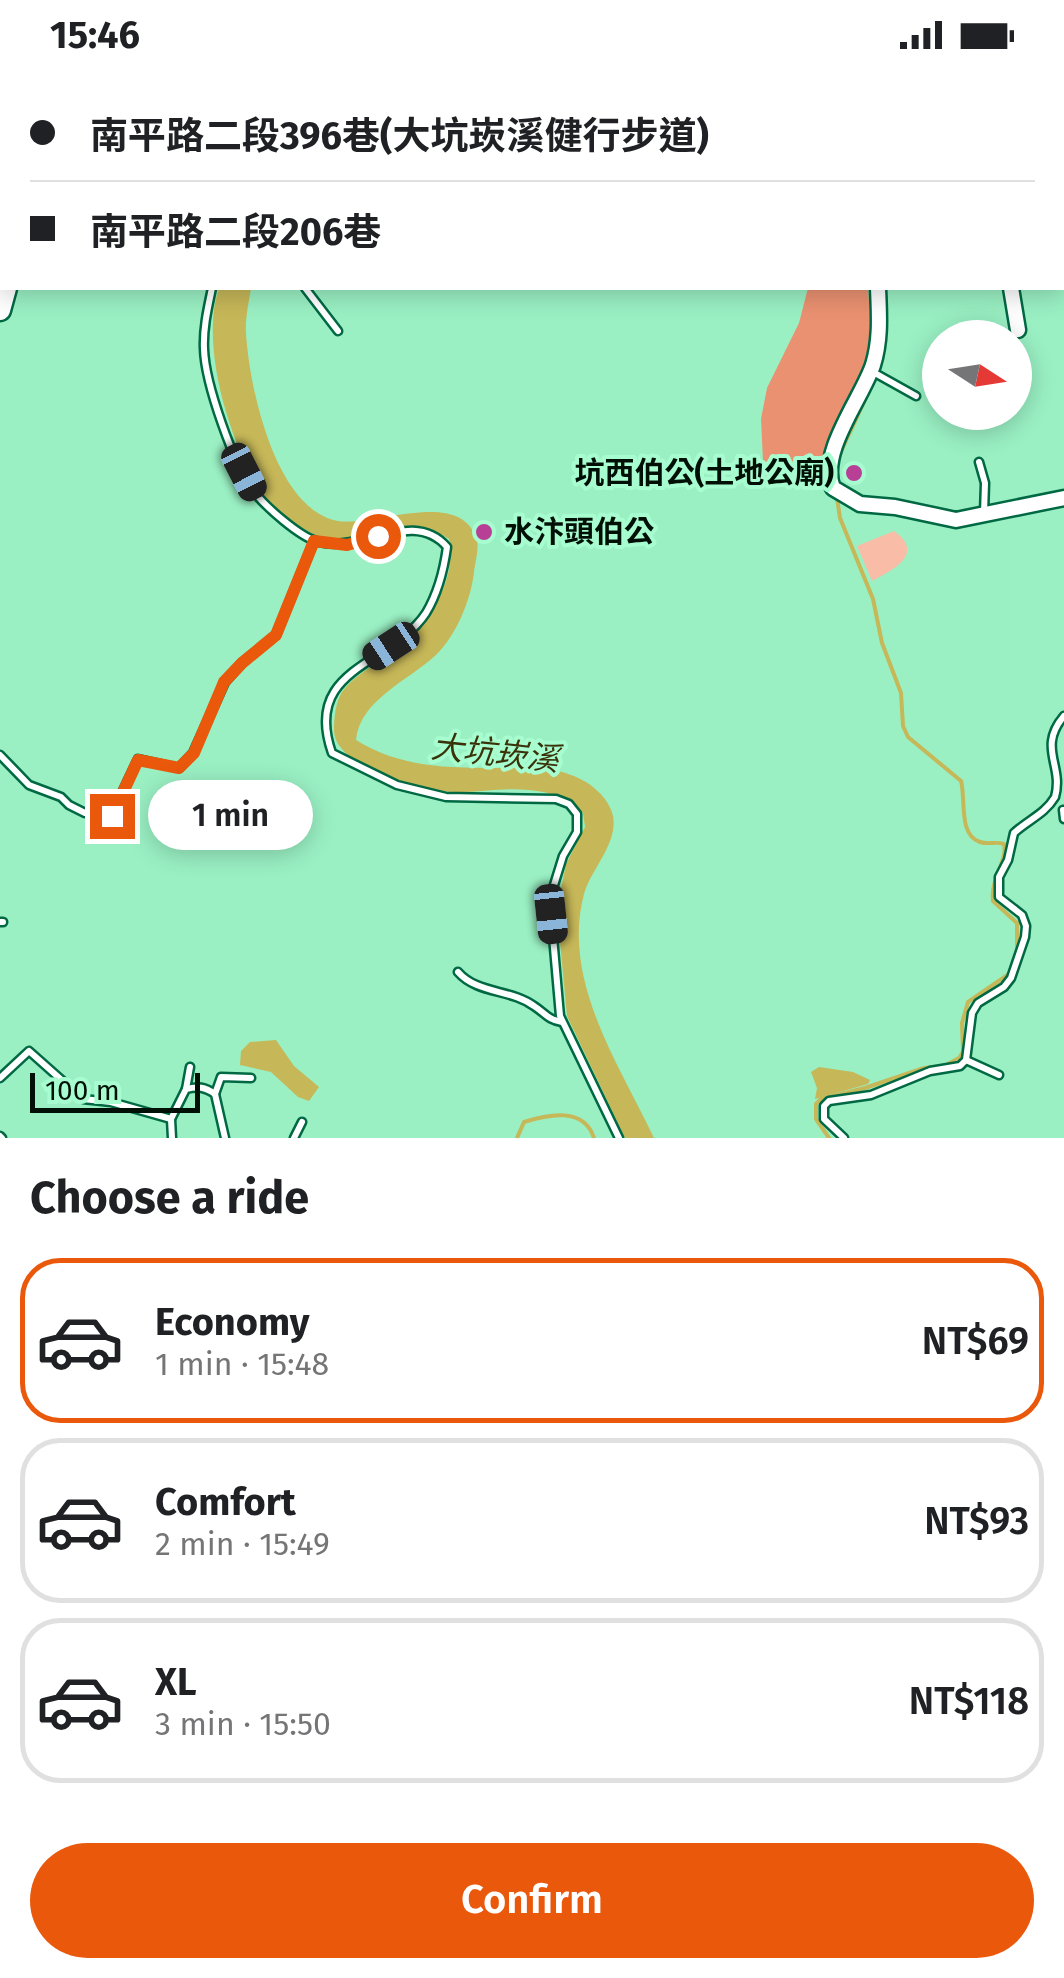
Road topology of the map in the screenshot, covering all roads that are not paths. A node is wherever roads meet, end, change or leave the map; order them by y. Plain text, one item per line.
1 (212, 290) edge
2 (307, 290) edge
3 (878, 290) edge
4 (1011, 290) edge
5 (1016, 320) edge
6 (338, 331) dead end
7 (875, 373) junction
8 (916, 396) dead end
9 (979, 462) dead end
10 (1064, 498) edge
11 (984, 514) junction
12 (314, 541) junction
13 (1064, 716) edge
14 (0, 755) edge
15 (458, 972) dead end
16 (564, 1022) junction
17 (966, 1060) junction
18 (190, 1067) dead end
19 (999, 1075) dead end
20 (0, 1078) edge
21 (251, 1078) dead end
22 (186, 1088) junction
23 (215, 1094) junction
24 (172, 1119) junction
25 (302, 1122) dead end
26 (172, 1138) edge
27 (224, 1138) edge
28 (294, 1138) edge
29 (619, 1138) edge
30 (844, 1138) edge

1 - 12 lane
2 - 6 lane
3 - 7 street
4 - 5 street
7 - 8 lane
7 - 11 street
9 - 11 lane
10 - 11 street
12 - 14 lane
12 - 16 lane
13 - 17 lane
15 - 16 lane
16 - 29 lane
17 - 19 lane
17 - 30 lane
18 - 22 lane
20 - 24 lane
21 - 23 lane
22 - 23 lane
22 - 24 lane
23 - 27 lane
24 - 26 lane
25 - 28 lane

